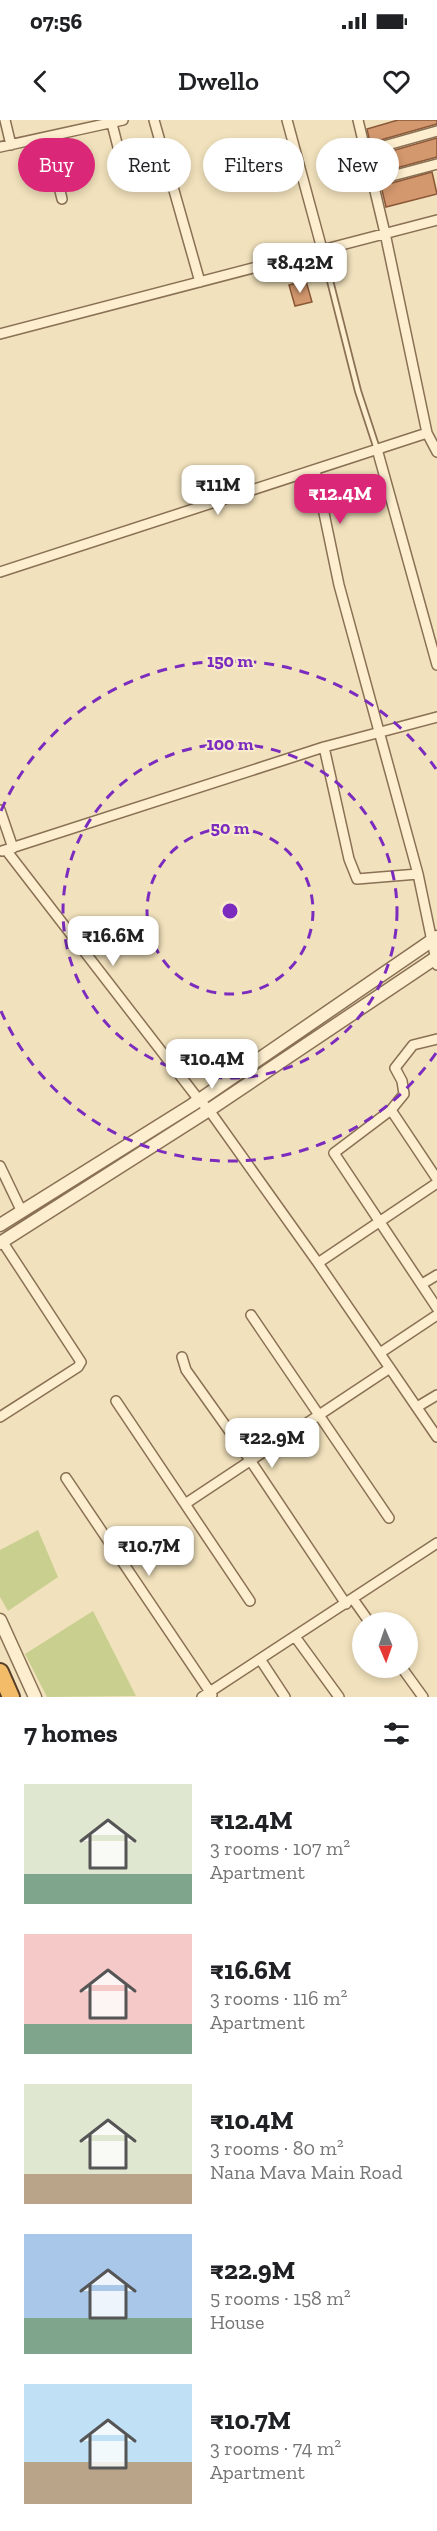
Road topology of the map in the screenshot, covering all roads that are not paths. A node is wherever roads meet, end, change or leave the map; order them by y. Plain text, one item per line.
1 (5, 120) edge
2 (123, 120) edge
3 (154, 120) edge
4 (287, 120) edge
5 (358, 120) edge
6 (112, 121) edge
7 (437, 131) edge
8 (47, 137) junction
9 (116, 138) edge
10 (363, 138) edge
11 (399, 142) edge
12 (11, 145) junction
13 (0, 147) edge
14 (437, 164) edge
15 (399, 174) edge
16 (376, 192) edge
17 (62, 199) dead end
18 (437, 220) edge
19 (385, 233) junction
20 (322, 249) junction
21 (200, 282) junction
22 (0, 334) edge
23 (427, 433) junction
24 (378, 449) junction
25 (437, 453) edge
26 (315, 470) junction
27 (0, 572) edge
28 (437, 666) edge
29 (437, 717) edge
30 (380, 732) junction
31 (324, 747) junction
32 (0, 810) edge
33 (6, 850) edge
34 (418, 874) junction
35 (434, 939) edge
36 (436, 960) edge
37 (437, 1039) edge
38 (199, 1100) junction
39 (209, 1110) junction
40 (392, 1110) junction
41 (0, 1166) edge
42 (437, 1181) edge
43 (22, 1212) junction
44 (380, 1222) junction
45 (0, 1226) edge
46 (1, 1242) edge
47 (318, 1263) junction
48 (437, 1275) edge
49 (422, 1284) junction
50 (437, 1308) edge
51 (251, 1315) dead end
52 (437, 1315) edge
53 (380, 1353) junction
54 (182, 1357) dead end
55 (390, 1368) junction
56 (437, 1395) edge
57 (116, 1401) dead end
58 (417, 1407) junction
59 (318, 1416) junction
60 (0, 1418) edge
61 (437, 1437) edge
62 (250, 1460) junction
63 (66, 1478) dead end
64 (185, 1504) junction
65 (389, 1518) dead end
66 (437, 1543) edge
67 (250, 1601) dead end
68 (350, 1601) junction
69 (360, 1612) edge
70 (0, 1620) edge
71 (296, 1638) junction
72 (260, 1659) junction
73 (0, 1672) edge
74 (409, 1678) edge
75 (209, 1695) edge
76 (11, 1697) edge
77 (35, 1697) edge
78 (285, 1697) edge
79 (339, 1697) edge
80 (423, 1697) edge

1 - 12 street
2 - 6 street
3 - 21 street
4 - 20 street
5 - 10 street
6 - 8 street
6 - 9 street
7 - 11 street
8 - 12 street
8 - 17 street
12 - 13 street
14 - 15 street
16 - 19 street
18 - 19 street
19 - 20 street
19 - 23 street
20 - 21 street
20 - 24 lane
21 - 22 street
23 - 24 street
23 - 25 street
24 - 26 street
24 - 28 street
26 - 27 street
26 - 30 street
29 - 30 street
30 - 31 street
30 - 34 street
31 - 33 street
31 - 34 street
32 - 33 street
33 - 38 street
34 - 35 street
35 - 36 street
35 - 38 street
36 - 39 street
37 - 40 street
38 - 39 street
38 - 43 street
39 - 46 street
39 - 47 street
40 - 42 street
40 - 44 street
41 - 43 street
42 - 44 street
43 - 45 street
44 - 47 street
44 - 49 street
46 - 60 street
47 - 53 street
48 - 49 street
49 - 50 street
51 - 59 street
52 - 53 street
53 - 55 street
54 - 62 street
55 - 58 street
55 - 59 street
56 - 58 street
57 - 64 street
58 - 61 street
59 - 62 street
59 - 65 street
62 - 64 street
62 - 68 street
63 - 75 street
64 - 67 street
66 - 68 street
68 - 69 street
68 - 71 street
70 - 77 street
71 - 72 street
71 - 79 street
72 - 75 street
72 - 78 street
73 - 76 highway
74 - 80 street

